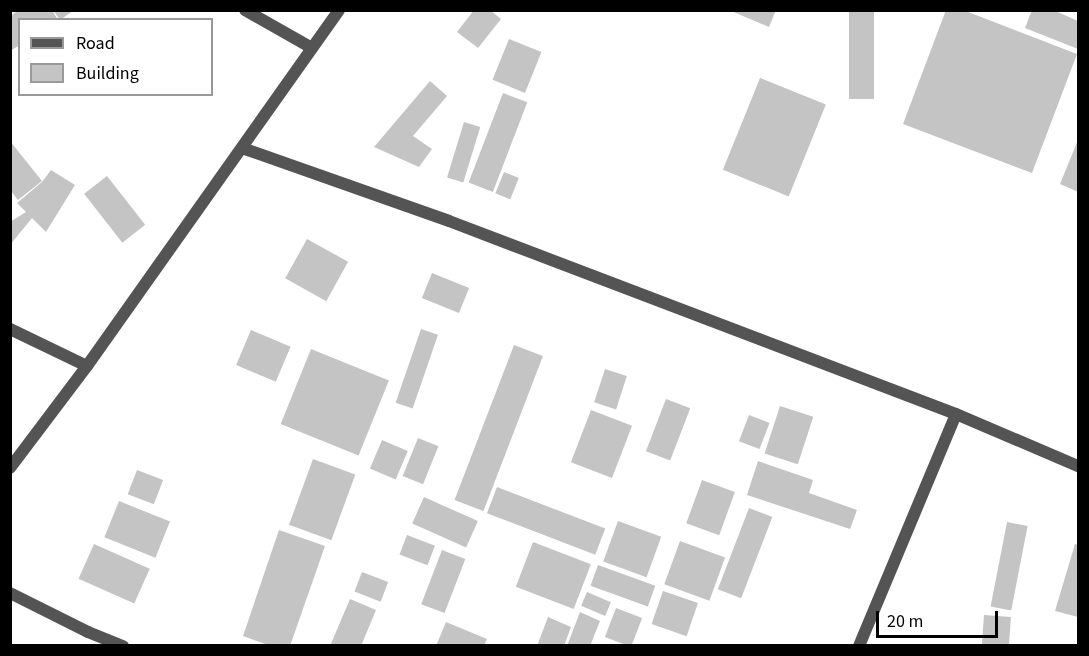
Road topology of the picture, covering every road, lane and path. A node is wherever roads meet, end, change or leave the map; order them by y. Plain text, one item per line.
1 (245, 10) edge
2 (339, 10) edge
3 (312, 48) junction
4 (242, 148) junction
5 (10, 329) edge
6 (87, 366) junction
7 (956, 414) junction
8 (1078, 466) edge
9 (10, 468) edge
10 (10, 593) edge
11 (123, 645) edge
12 (859, 645) edge

1 - 3 street
2 - 3 street
3 - 4 street
4 - 6 street
4 - 7 street
5 - 6 street
6 - 9 street
7 - 8 street
7 - 12 street
10 - 11 street

